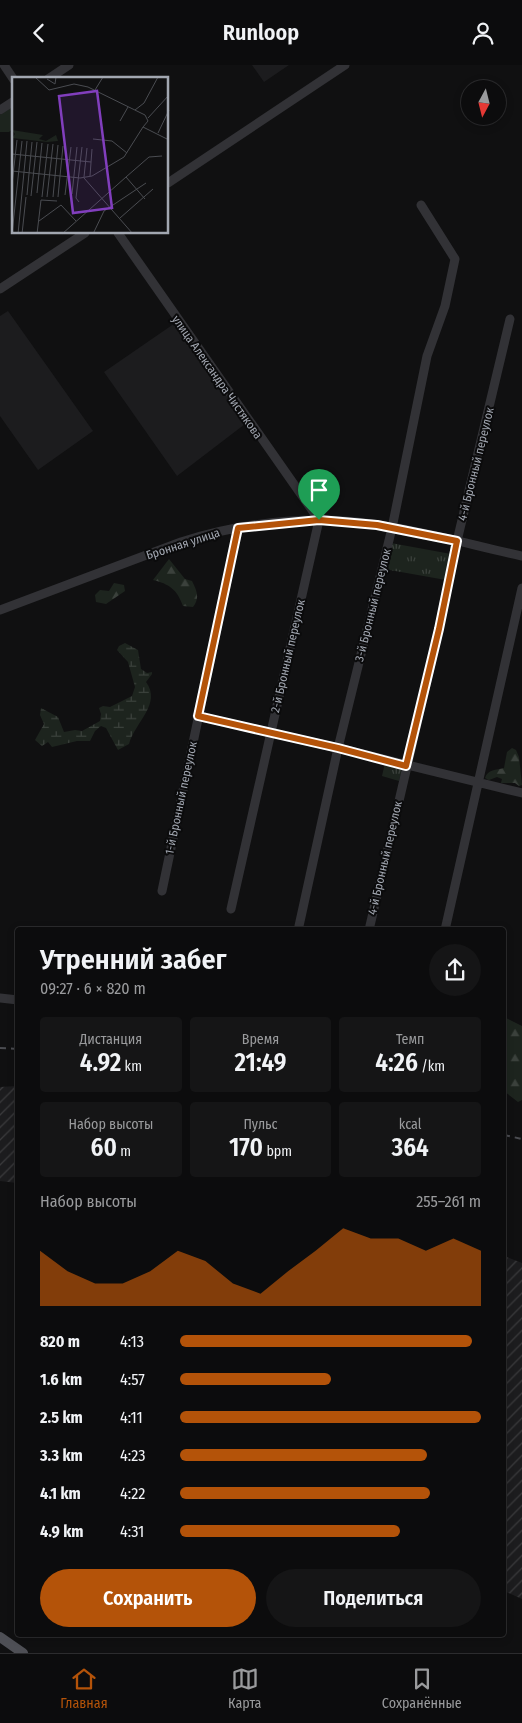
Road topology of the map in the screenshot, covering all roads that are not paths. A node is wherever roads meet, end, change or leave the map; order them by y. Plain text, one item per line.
1 (4, 65) edge
2 (69, 65) edge
3 (345, 65) edge
4 (13, 77) edge
5 (51, 77) edge
6 (12, 102) edge
7 (0, 110) edge
8 (169, 182) edge
9 (421, 205) dead end
10 (82, 234) edge
11 (119, 234) edge
12 (0, 289) edge
13 (510, 319) dead end
14 (319, 520) junction
15 (238, 528) junction
16 (392, 528) junction
17 (457, 541) junction
18 (522, 556) edge
19 (522, 588) edge
20 (0, 610) edge
21 (198, 716) junction
22 (270, 733) junction
23 (338, 748) junction
24 (406, 766) junction
25 (477, 783) junction
26 (522, 793) edge
27 (162, 891) dead end
28 (231, 909) dead end
29 (299, 925) dead end
30 (370, 927) edge
31 (446, 927) edge
32 (0, 998) edge
33 (15, 1000) edge
34 (0, 1637) edge
35 (23, 1653) edge

1 - 4 street
2 - 5 street
3 - 8 street
6 - 7 street
9 - 16 street, 3-й Бронный переулок
10 - 12 street
11 - 14 street, улица Александра Чистякова
13 - 17 street, 4-й Бронный переулок
14 - 15 street, Бронная улица
14 - 16 street, Бронная улица
14 - 22 street, 2-й Бронный переулок
15 - 20 street, Бронная улица
15 - 21 street, 1-й Бронный переулок
16 - 17 street, Бронная улица
16 - 23 street, 3-й Бронный переулок
17 - 18 street, Бронная улица
17 - 24 street, 4-й Бронный переулок
19 - 25 street
21 - 22 street
21 - 27 street, 1-й Бронный переулок
22 - 23 street
22 - 28 street, 2-й Бронный переулок
23 - 24 street
23 - 29 street, 3-й Бронный переулок
24 - 25 street
24 - 30 street, 4-й Бронный переулок
25 - 26 street
25 - 31 street
32 - 33 street
34 - 35 main road

